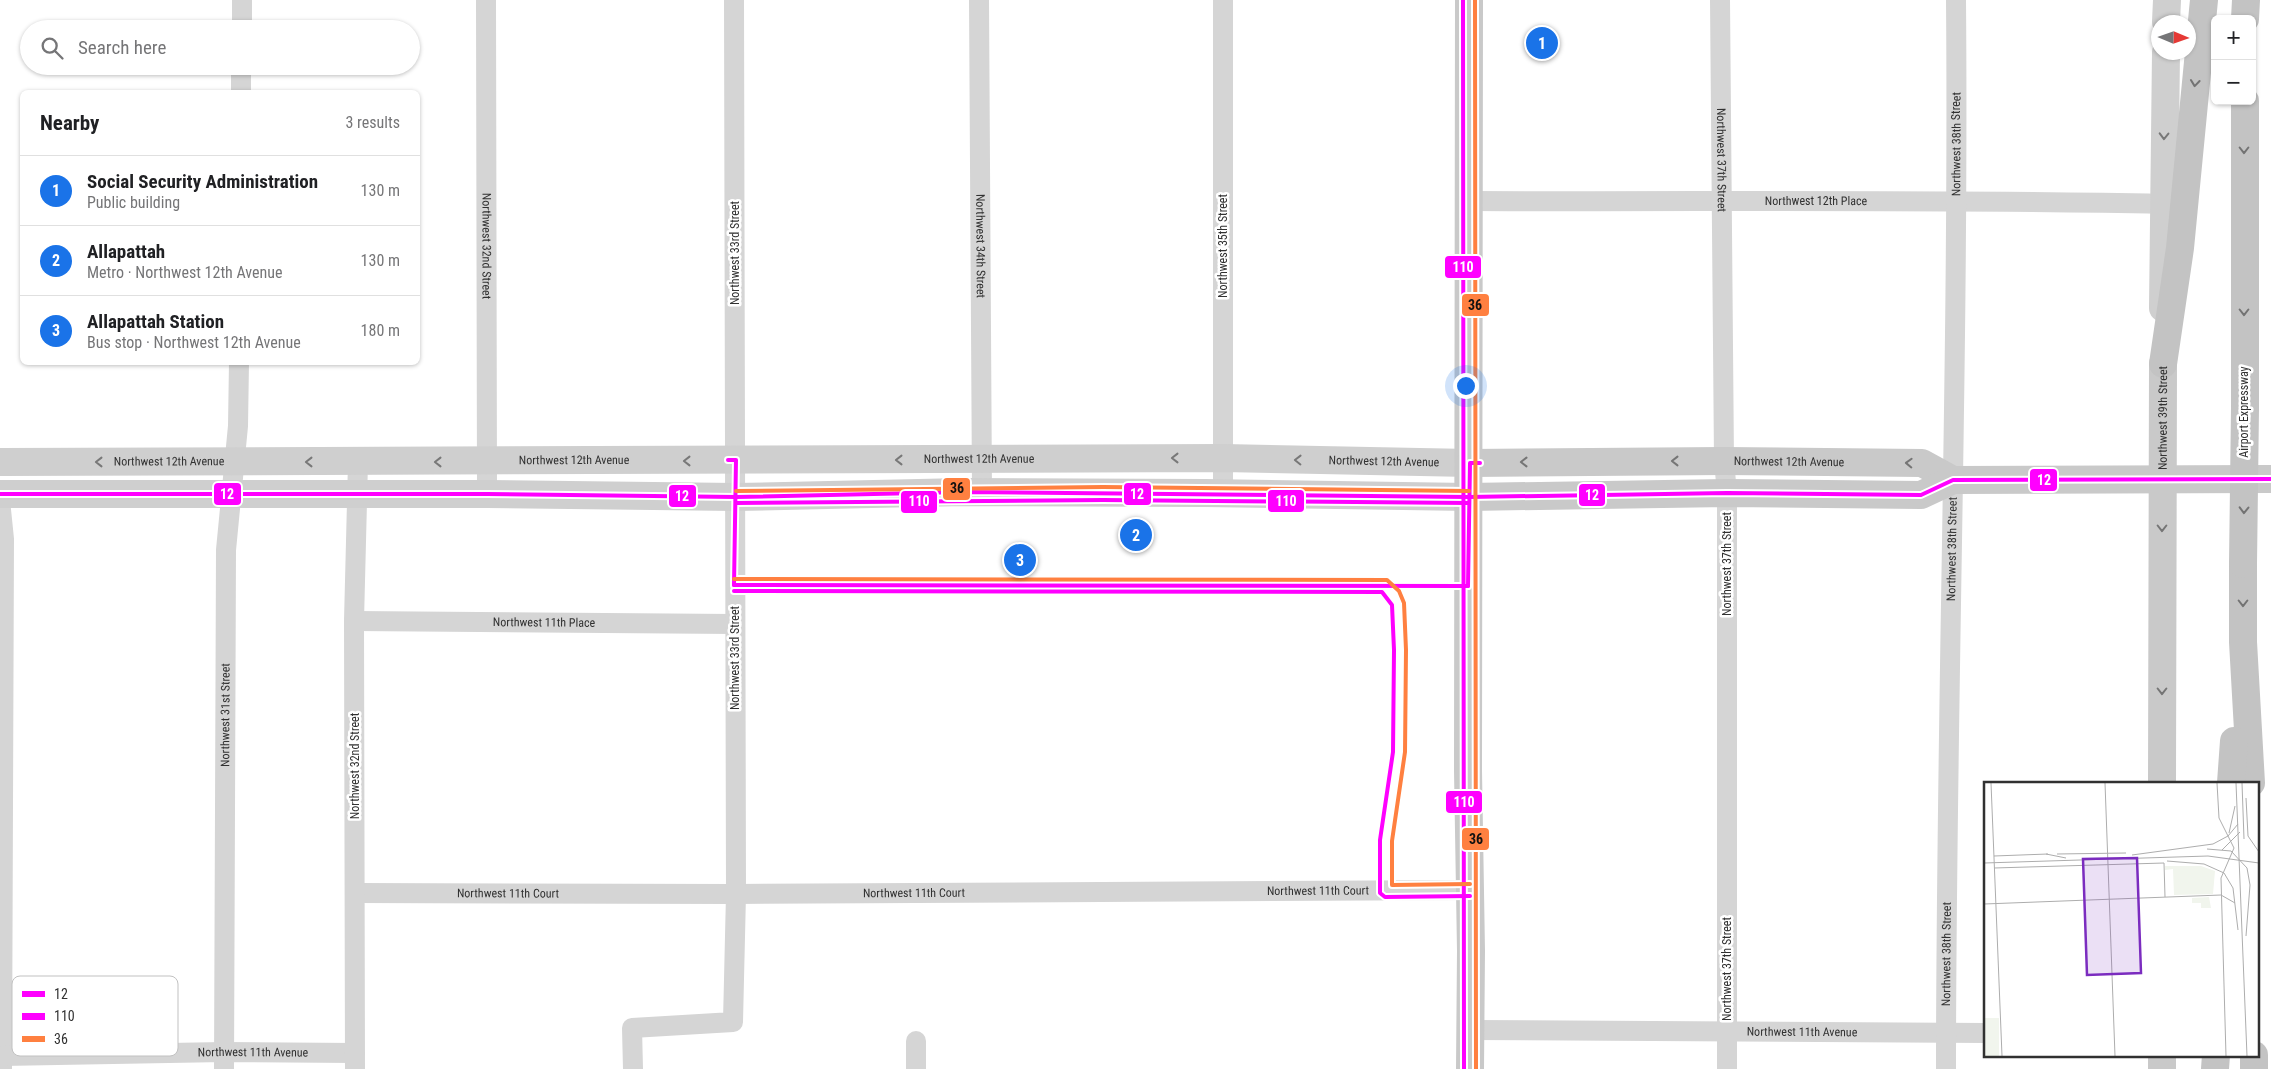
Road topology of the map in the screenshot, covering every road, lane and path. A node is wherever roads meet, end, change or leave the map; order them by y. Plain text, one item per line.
1 (242, 0) edge
2 (486, 0) edge
3 (734, 0) edge
4 (980, 0) edge
5 (1223, 0) edge
6 (1470, 0) edge
7 (1720, 0) edge
8 (1956, 0) edge
9 (2167, 0) edge
10 (2204, 0) edge
11 (2246, 0) edge
12 (2166, 15) edge
13 (2245, 15) edge
14 (242, 20) edge
15 (2166, 60) edge
16 (241, 75) edge
17 (241, 90) edge
18 (2245, 105) edge
19 (1958, 200) junction
20 (1470, 201) junction
21 (1721, 202) junction
22 (2162, 204) junction
23 (2163, 364) junction
24 (239, 365) edge
25 (1224, 458) junction
26 (736, 460) junction
27 (982, 460) junction
28 (1724, 461) junction
29 (0, 462) edge
30 (235, 462) junction
31 (358, 462) junction
32 (487, 462) junction
33 (1470, 463) junction
34 (2271, 479) edge
35 (1953, 480) junction
36 (2162, 480) junction
37 (982, 492) junction
38 (1223, 493) junction
39 (1727, 493) junction
40 (0, 494) edge
41 (358, 494) junction
42 (487, 494) junction
43 (232, 495) junction
44 (736, 496) junction
45 (1469, 497) junction
46 (0, 500) edge
47 (354, 621) junction
48 (734, 624) junction
49 (2243, 642) junction
50 (2162, 782) edge
51 (2231, 782) edge
52 (2251, 782) edge
53 (1470, 890) junction
54 (356, 894) junction
55 (736, 894) junction
56 (1471, 1030) junction
57 (1728, 1032) junction
58 (1946, 1033) junction
59 (1984, 1033) edge
60 (916, 1041) dead end
61 (2162, 1056) edge
62 (2216, 1056) edge
63 (2254, 1056) edge
64 (224, 1060) edge
65 (355, 1061) edge
66 (2, 1062) edge
67 (633, 1069) edge
68 (916, 1069) edge
69 (1470, 1069) edge
70 (1728, 1069) edge
71 (1946, 1069) edge
72 (2162, 1069) edge
73 (2216, 1069) edge
74 (2254, 1069) edge

1 - 14 street
2 - 32 street, Northwest 32nd Street
3 - 26 street, Northwest 33rd Street
4 - 27 street, Northwest 34th Street
5 - 25 street, Northwest 35th Street
6 - 20 main road
7 - 21 street, Northwest 37th Street
8 - 19 street, Northwest 38th Street
9 - 12 main road
10 -> 23 highway
11 - 13 highway
15 -> 22 main road, Northwest 39th Street
16 - 17 street
18 -> 49 highway, Airport Expressway, bridge
19 - 21 street, Northwest 12th Place
19 - 22 street, Northwest 12th Place
19 - 35 street, Northwest 38th Street
20 - 21 street, Northwest 12th Place
20 - 33 main road
21 - 28 street, Northwest 37th Street
22 - 23 main road, Northwest 39th Street
23 - 36 main road, Northwest 39th Street
24 - 30 street, Northwest 31st Street
25 -> 27 main road, Northwest 12th Avenue
33 -> 25 main road, Northwest 12th Avenue
25 - 38 street, Northwest 35th Street
27 -> 26 main road, Northwest 12th Avenue
26 -> 32 main road, Northwest 12th Avenue
26 - 44 street, Northwest 33rd Street
27 - 37 street, Northwest 34th Street
28 -> 33 main road, Northwest 12th Avenue
35 -> 28 main road, Northwest 12th Avenue
28 - 39 street, Northwest 37th Street
30 -> 29 main road, Northwest 12th Avenue
31 -> 30 main road, Northwest 12th Avenue
30 - 43 street, Northwest 31st Street
32 -> 31 main road, Northwest 12th Avenue
31 - 41 street, Northwest 32nd Street
32 - 42 street, Northwest 32nd Street
33 - 45 main road
34 - 36 main road, Northwest 12th Avenue
35 - 36 main road, Northwest 12th Avenue
35 - 39 main road, Northwest 12th Avenue
35 - 58 street, Northwest 38th Street
36 -> 50 main road, Northwest 39th Street
37 - 38 main road, Northwest 12th Avenue
37 - 44 main road, Northwest 12th Avenue
38 - 45 main road, Northwest 12th Avenue
39 - 45 main road, Northwest 12th Avenue
39 - 57 street, Northwest 37th Street
40 - 43 main road, Northwest 12th Avenue
41 - 42 main road, Northwest 12th Avenue
41 - 43 main road, Northwest 12th Avenue
41 - 47 street, Northwest 32nd Street
42 - 44 main road, Northwest 12th Avenue
43 - 64 street, Northwest 31st Street
44 - 48 street, Northwest 33rd Street
45 - 53 main road
46 - 66 street
47 - 48 street, Northwest 11th Place
47 - 54 street, Northwest 32nd Street
48 - 55 street, Northwest 33rd Street
49 - 51 highway
49 - 52 highway, Airport Expressway
53 - 55 street, Northwest 11th Court
53 - 56 main road
54 - 55 street, Northwest 11th Court
54 - 65 street, Northwest 32nd Street
55 - 67 street, Northwest 33rd Street
56 - 57 street, Northwest 11th Avenue
56 - 69 main road
57 - 58 street, Northwest 11th Avenue
57 - 70 street, Northwest 37th Street
58 - 59 street, Northwest 11th Avenue
58 - 71 street, Northwest 38th Street
60 - 68 street
61 - 72 main road
62 - 73 highway
63 - 74 highway
64 - 65 street, Northwest 11th Avenue
64 - 66 street, Northwest 11th Avenue

